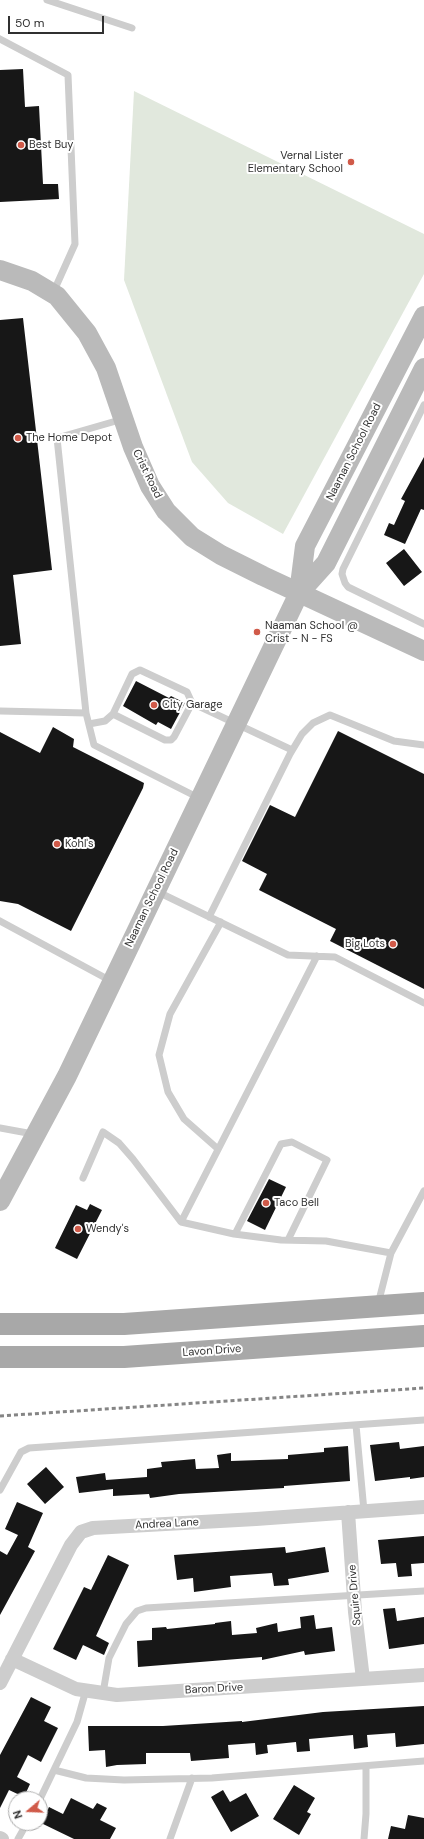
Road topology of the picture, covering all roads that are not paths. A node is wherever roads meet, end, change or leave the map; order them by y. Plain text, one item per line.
1 (47, 0) edge
2 (132, 28) dead end
3 (0, 39) edge
4 (0, 270) edge
5 (53, 293) junction
6 (424, 316) edge
7 (424, 368) edge
8 (424, 405) edge
9 (124, 419) junction
10 (299, 593) junction
11 (424, 624) edge
12 (424, 651) edge
13 (192, 703) junction
14 (0, 711) edge
15 (86, 713) junction
16 (114, 714) junction
17 (89, 724) junction
18 (236, 724) junction
19 (424, 745) edge
20 (292, 750) junction
21 (200, 799) junction
22 (156, 891) junction
23 (210, 917) junction
24 (0, 921) edge
25 (221, 922) junction
26 (317, 956) junction
27 (112, 982) junction
28 (424, 1003) edge
29 (0, 1128) edge
30 (36, 1134) junction
31 (218, 1149) junction
32 (83, 1178) dead end
33 (424, 1191) edge
34 (0, 1201) edge
35 (181, 1222) junction
36 (235, 1234) junction
37 (288, 1240) junction
38 (391, 1254) junction
39 (424, 1303) edge
40 (377, 1306) junction
41 (0, 1324) edge
42 (424, 1336) edge
43 (380, 1339) junction
44 (0, 1357) edge
45 (424, 1420) edge
46 (356, 1425) junction
47 (0, 1490) edge
48 (424, 1507) edge
49 (364, 1511) junction
50 (348, 1512) junction
51 (424, 1591) edge
52 (354, 1595) junction
53 (12, 1659) junction
54 (424, 1675) edge
55 (363, 1679) junction
56 (0, 1683) edge
57 (86, 1690) junction
58 (103, 1693) junction
59 (424, 1761) edge
60 (366, 1766) junction
61 (54, 1770) junction
62 (192, 1778) junction
63 (44, 1791) edge
64 (170, 1839) edge
65 (364, 1839) edge

1 - 2 lane
3 - 5 lane
4 - 5 main road, Crist Road
5 - 9 main road, Crist Road
6 - 10 main road, Naaman School Road
7 - 10 main road, Naaman School Road
8 - 11 lane
9 - 10 main road, Crist Road
9 - 15 lane
10 - 12 main road, Crist Road
10 - 18 main road, Naaman School Road
13 - 16 lane
13 - 16 lane
13 - 18 lane
14 - 15 lane
15 - 17 lane
16 - 17 lane
17 - 21 lane
18 - 20 lane
18 - 21 main road, Naaman School Road
19 - 20 lane
20 - 23 lane
21 - 22 main road, Naaman School Road
22 - 23 lane
22 - 27 main road, Naaman School Road
23 - 25 lane
24 - 27 lane
25 - 26 lane
25 - 31 lane
26 - 28 lane
26 - 31 lane
27 - 30 main road, Naaman School Road
29 - 30 lane
30 - 34 main road, Naaman School Road
31 - 35 lane
32 - 35 lane
33 - 38 lane
35 - 36 lane
36 - 37 lane
36 - 37 lane
37 - 38 lane
38 - 40 lane
39 - 40 main road
40 - 41 main road
40 - 43 main road
42 - 43 main road, Lavon Drive
43 - 44 main road, Lavon Drive
45 - 46 lane
46 - 47 lane
46 - 49 lane
48 - 49 street, Andrea Lane
49 - 50 street, Andrea Lane
50 - 52 street, Squire Drive
50 - 53 street, Andrea Lane
51 - 52 lane
52 - 55 street, Squire Drive
52 - 58 lane
53 - 56 street, Andrea Lane
53 - 57 street, Baron Drive
54 - 55 street, Baron Drive
55 - 58 street, Baron Drive
57 - 58 street, Baron Drive
57 - 61 lane
59 - 60 lane
60 - 62 lane
60 - 65 lane
61 - 62 lane
61 - 63 lane
62 - 64 lane

